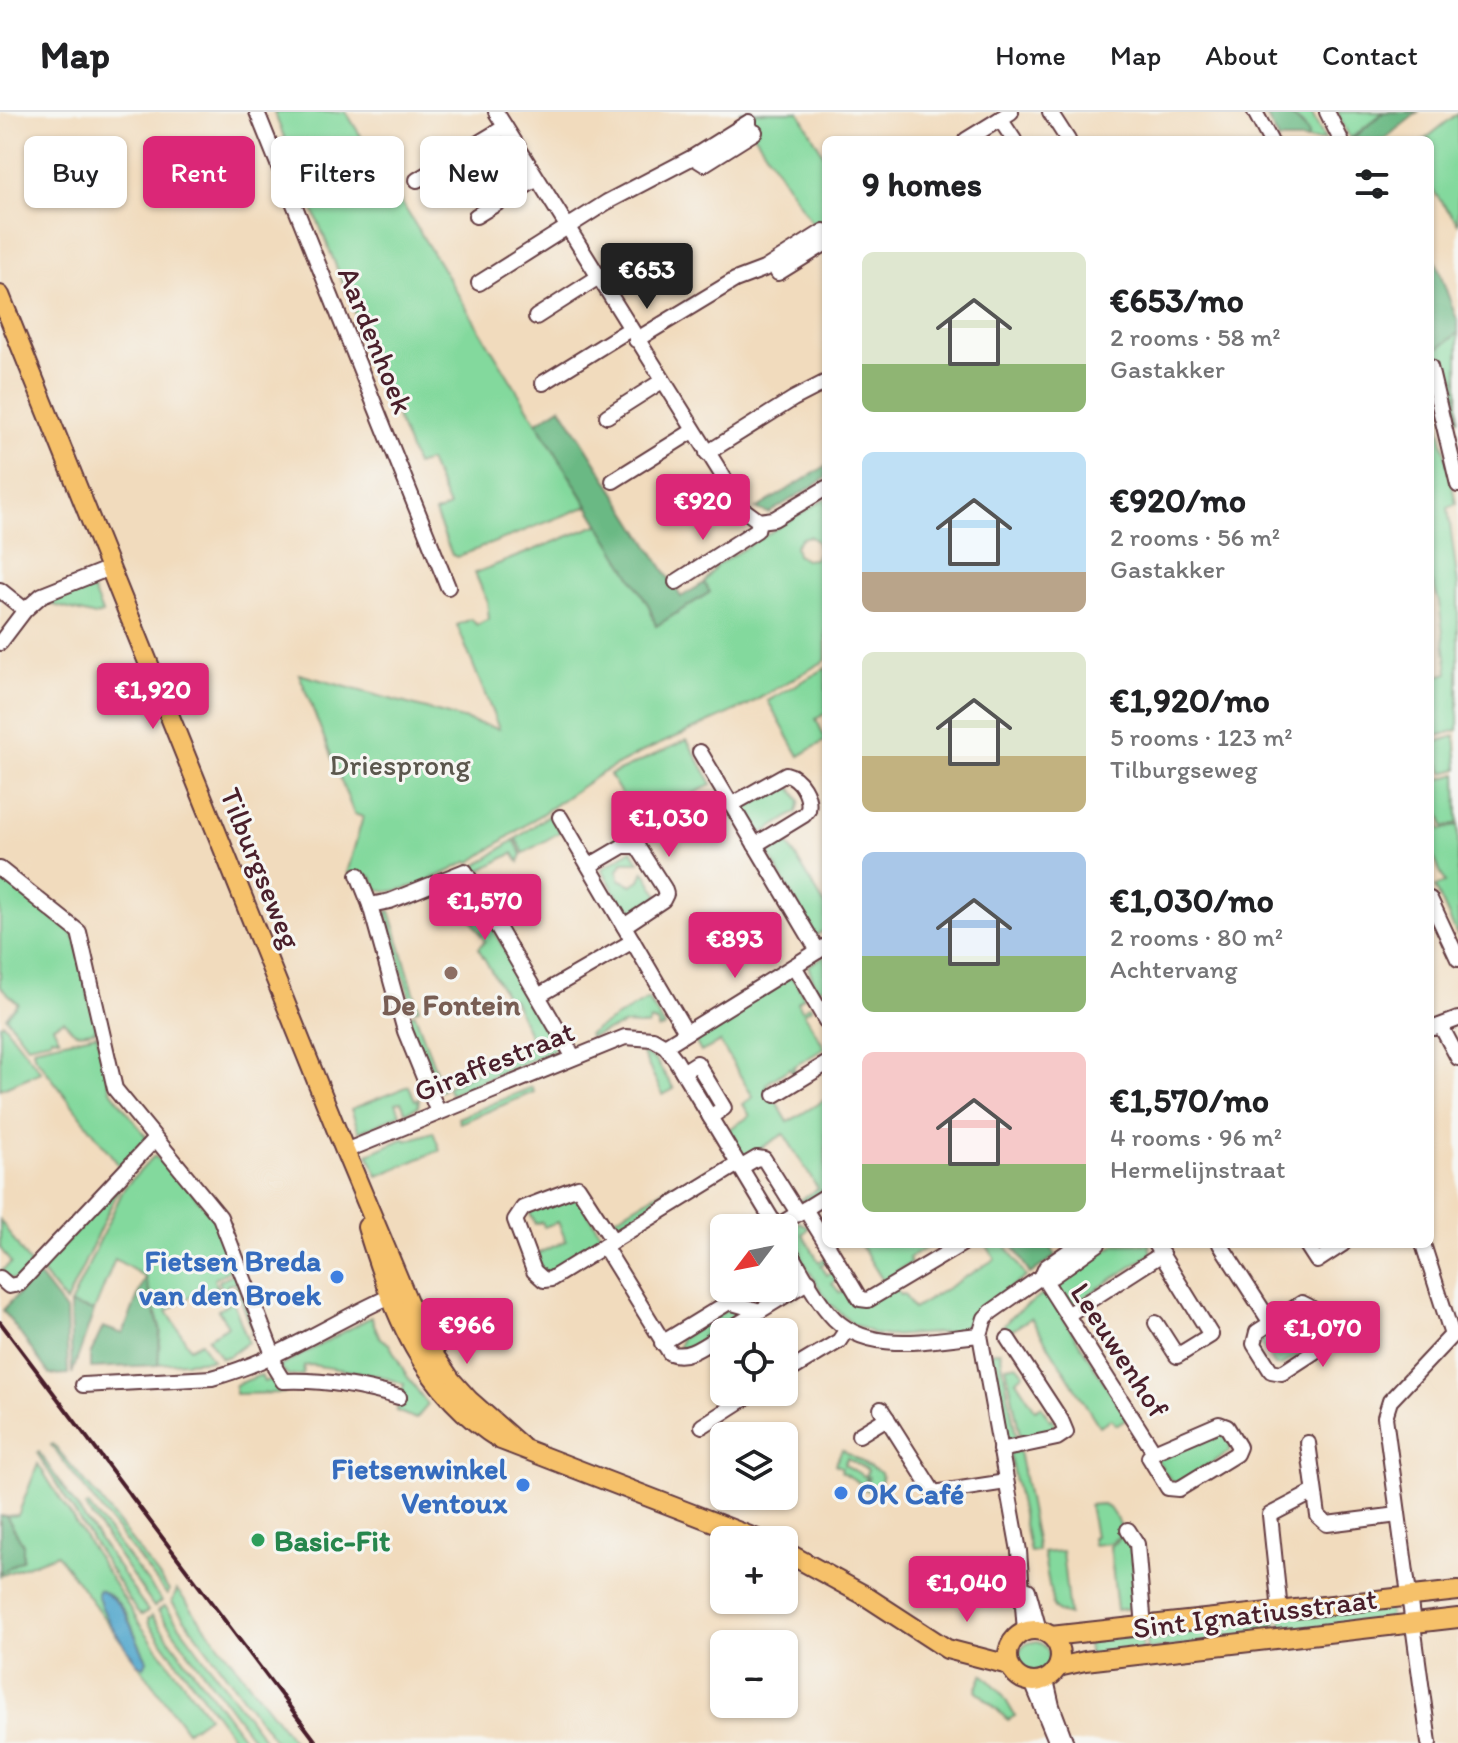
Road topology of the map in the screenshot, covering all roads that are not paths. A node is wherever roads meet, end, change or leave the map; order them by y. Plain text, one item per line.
1 (257, 112) edge
2 (1050, 112) edge
3 (1255, 112) edge
4 (1327, 112) edge
5 (1006, 115) edge
6 (499, 116) edge
7 (752, 127) dead end
8 (972, 136) edge
9 (1013, 136) edge
10 (1065, 136) edge
11 (1268, 136) edge
12 (1339, 136) edge
13 (537, 179) junction
14 (417, 180) dead end
15 (476, 216) dead end
16 (567, 228) junction
17 (822, 239) edge
18 (597, 278) junction
19 (479, 283) dead end
20 (0, 295) edge
21 (536, 317) dead end
22 (633, 335) junction
23 (1434, 379) edge
24 (662, 381) junction
25 (543, 383) dead end
26 (822, 384) edge
27 (607, 416) dead end
28 (693, 431) junction
29 (1452, 432) edge
30 (707, 453) junction
31 (724, 480) junction
32 (613, 481) dead end
33 (1458, 485) edge
34 (822, 490) edge
35 (669, 516) dead end
36 (759, 521) junction
37 (110, 568) junction
38 (676, 582) dead end
39 (448, 587) dead end
40 (0, 590) edge
41 (25, 610) junction
42 (0, 643) edge
43 (700, 752) dead end
44 (731, 805) junction
45 (560, 817) dead end
46 (755, 845) junction
47 (589, 866) junction
48 (0, 869) edge
49 (358, 875) dead end
50 (370, 905) junction
51 (1434, 908) edge
52 (624, 926) junction
53 (633, 941) junction
54 (822, 949) edge
55 (1458, 959) edge
56 (794, 966) junction
57 (538, 996) junction
58 (822, 1014) edge
59 (1458, 1019) edge
60 (1434, 1029) edge
61 (686, 1032) junction
62 (665, 1046) junction
63 (573, 1056) junction
64 (1458, 1058) edge
65 (822, 1066) edge
66 (775, 1095) dead end
67 (438, 1112) junction
68 (155, 1139) junction
69 (345, 1151) junction
70 (739, 1166) junction
71 (822, 1198) edge
72 (801, 1211) junction
73 (769, 1214) edge
74 (798, 1214) edge
75 (822, 1239) edge
76 (609, 1243) junction
77 (828, 1248) edge
78 (955, 1248) edge
79 (1073, 1248) edge
80 (1092, 1248) edge
81 (1223, 1248) edge
82 (1309, 1248) edge
83 (1337, 1248) edge
84 (1424, 1248) edge
85 (1158, 1249) edge
86 (798, 1263) edge
87 (1042, 1276) junction
88 (0, 1278) edge
89 (809, 1281) junction
90 (397, 1293) junction
91 (760, 1311) junction
92 (1067, 1315) junction
93 (748, 1318) edge
94 (1156, 1323) dead end
95 (1271, 1323) junction
96 (847, 1329) junction
97 (980, 1335) junction
98 (1455, 1338) edge
99 (1008, 1339) dead end
100 (710, 1341) edge
101 (662, 1343) junction
102 (274, 1357) junction
103 (798, 1366) edge
104 (83, 1385) dead end
105 (399, 1397) dead end
106 (733, 1406) edge
107 (702, 1426) dead end
108 (859, 1435) dead end
109 (1308, 1443) dead end
110 (1000, 1450) junction
111 (1154, 1452) junction
112 (1006, 1482) junction
113 (1314, 1492) junction
114 (1398, 1515) junction
115 (724, 1526) edge
116 (1128, 1530) dead end
117 (798, 1559) edge
118 (1458, 1591) edge
119 (1409, 1596) junction
120 (1280, 1611) junction
121 (1458, 1618) edge
122 (1413, 1623) junction
123 (1144, 1627) junction
124 (1038, 1633) junction
125 (1009, 1656) junction
126 (1046, 1676) junction
127 (1057, 1743) edge
128 (1066, 1743) edge
129 (1429, 1743) edge

1 - 39 street, Aardenhoek
2 - 10 street
3 - 11 street
4 - 12 street
5 - 8 street
5 - 9 street
6 - 13 street
6 - 14 street
7 - 16 street
13 - 15 street
13 - 16 street
16 - 18 street
16 - 19 street
17 - 22 street
18 - 21 street
18 - 22 street
20 - 37 main road, Tilburgseweg
22 - 24 street
22 - 25 street
23 - 29 street
24 - 27 street
24 - 28 street
26 - 30 street
28 - 30 street
28 - 32 street
29 - 33 street
30 - 31 street
31 - 35 street
31 - 36 street
34 - 36 street
36 - 38 street
37 - 41 street
37 - 69 main road, Tilburgseweg
40 - 41 street
41 - 42 street
43 - 44 street
44 - 46 street
44 - 46 street
45 - 47 street
46 - 54 street
47 - 52 street
47 - 52 street
48 - 68 street
49 - 50 street
50 - 57 street
50 - 67 street
51 - 55 street
52 - 53 street
53 - 57 street
53 - 61 street
54 - 56 street
56 - 58 street
56 - 61 street
57 - 63 street
59 - 60 street
60 - 64 street
61 - 62 street
62 - 63 street, Giraffestraat
62 - 70 street
63 - 67 street, Giraffestraat
65 - 66 street
67 - 69 street, Giraffestraat
68 - 88 street
68 - 102 street
69 - 90 main road, Tilburgseweg
70 - 72 street
70 - 73 street
70 - 76 street
71 - 72 street
72 - 74 street
72 - 75 street
76 - 76 street
76 - 101 street
77 - 78 street
79 - 87 street
80 - 87 street
81 - 95 street
82 - 83 street
84 - 98 street
85 - 92 street
85 - 94 street
86 - 89 street
87 - 92 street, Leeuwenhof
87 - 97 street
89 - 91 street
89 - 96 street
90 - 102 street
90 - 115 main road, Tilburgseweg
91 - 93 street
91 - 101 street
92 - 111 street, Leeuwenhof
95 - 95 street
96 - 97 street
96 - 103 street
97 - 110 street
98 - 114 street
99 - 110 street
100 - 101 street
102 - 104 street
102 - 105 street
106 - 107 street
108 - 112 street
109 - 113 street
110 - 112 street
111 - 111 street, Leeuwenhof
112 - 124 street
113 - 114 street
113 - 120 street, Sint Ignatiusstraat
114 - 119 street
116 - 123 street, Sint Ignatiusstraat
117 - 125 main road
118 - 119 main road, Sint Ignatiusstraat
119 - 120 main road, Sint Ignatiusstraat
119 - 122 street
120 - 123 main road, Sint Ignatiusstraat
121 - 122 main road, Sint Ignatiusstraat
122 - 126 main road, Sint Ignatiusstraat
122 - 129 street
123 - 124 main road, Sint Ignatiusstraat
124 - 125 main road
124 - 126 main road
125 - 126 main road
126 - 127 street
126 - 128 street

